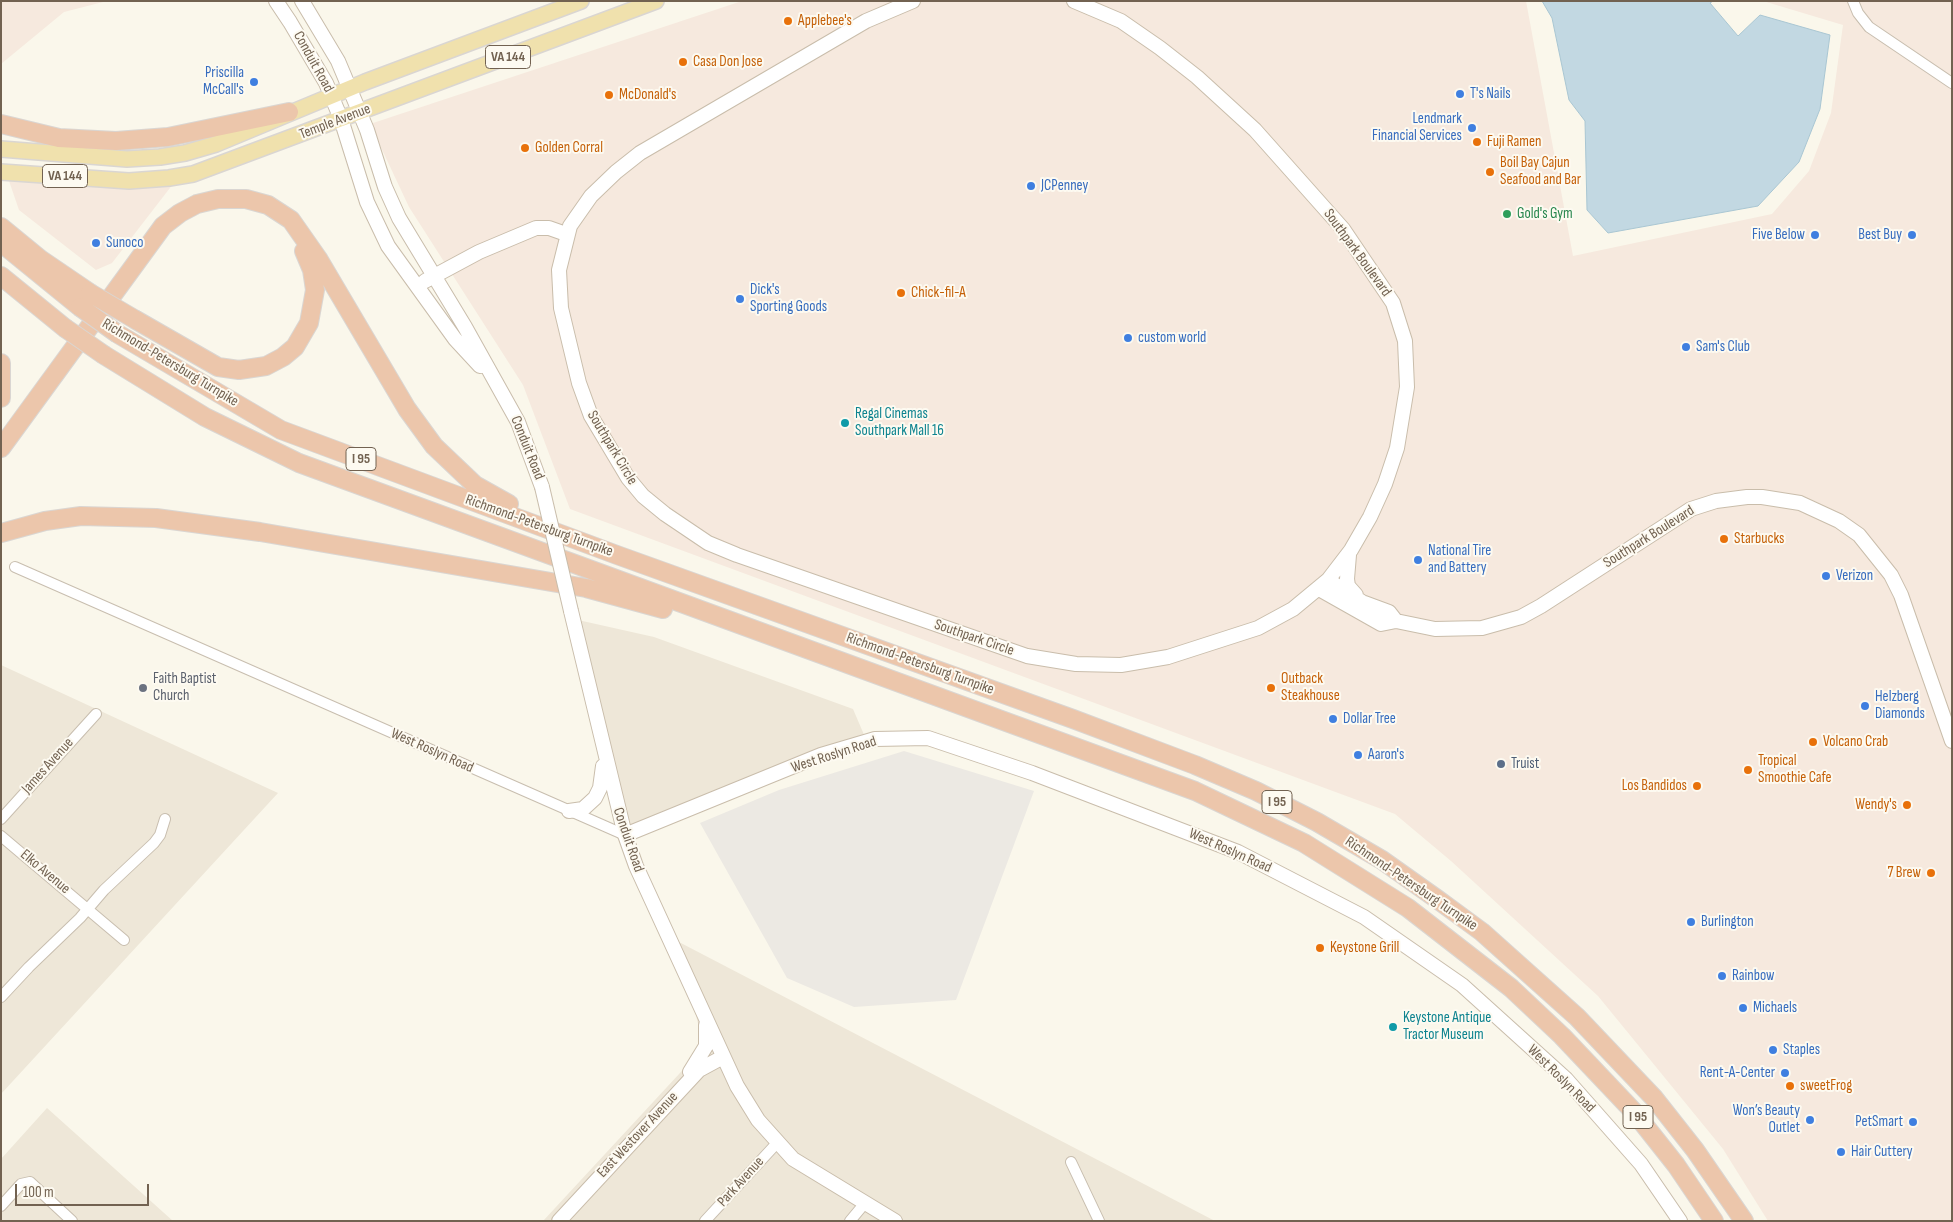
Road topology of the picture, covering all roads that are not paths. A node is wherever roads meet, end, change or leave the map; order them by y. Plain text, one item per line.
1 (276, 1) edge
2 (302, 1) edge
3 (581, 1) edge
4 (656, 1) edge
5 (913, 1) edge
6 (1853, 1) edge
7 (1077, 2) edge
8 (1952, 82) edge
9 (350, 88) junction
10 (332, 96) junction
11 (289, 112) junction
12 (360, 112) junction
13 (341, 120) junction
14 (3, 125) edge
15 (1, 149) edge
16 (1, 172) edge
17 (1, 227) edge
18 (566, 234) junction
19 (1, 242) edge
20 (1, 276) edge
21 (432, 276) junction
22 (416, 287) junction
23 (85, 300) junction
24 (1, 363) edge
25 (493, 380) junction
26 (1, 398) edge
27 (1, 448) edge
28 (1, 462) edge
29 (1, 532) edge
30 (1351, 550) junction
31 (617, 555) junction
32 (15, 567) dead end
33 (1323, 584) junction
34 (1362, 602) junction
35 (1396, 621) junction
36 (797, 646) junction
37 (96, 714) dead end
38 (1949, 723) edge
39 (1952, 741) edge
40 (605, 758) junction
41 (569, 811) junction
42 (1, 819) edge
43 (165, 819) dead end
44 (1, 836) edge
45 (625, 836) junction
46 (88, 909) junction
47 (124, 940) dead end
48 (1, 997) edge
49 (706, 1020) junction
50 (723, 1057) junction
51 (676, 1093) junction
52 (776, 1143) junction
53 (1071, 1162) dead end
54 (865, 1204) junction
55 (1, 1206) edge
56 (72, 1221) edge
57 (559, 1221) edge
58 (705, 1221) edge
59 (850, 1221) edge
60 (895, 1221) edge
61 (1099, 1221) edge
62 (1680, 1221) edge
63 (1714, 1221) edge
64 (1744, 1221) edge

1 - 10 street, Conduit Road
2 - 9 street, Conduit Road
3 - 9 main road, Temple Avenue / VA 144
4 - 12 main road, Temple Avenue / VA 144
5 - 18 street, Southpark Circle
6 - 8 street
7 - 30 street, Southpark Boulevard
9 - 10 main road, Temple Avenue / VA 144
9 - 12 street, Conduit Road
10 - 11 main road, Temple Avenue / VA 144
10 - 13 street, Conduit Road
11 - 14 highway
11 - 15 main road, Temple Avenue / VA 144
12 - 13 main road, Temple Avenue / VA 144
12 - 21 street, Conduit Road
13 - 16 main road, Temple Avenue / VA 144
13 - 22 street, Conduit Road
17 - 23 highway
18 - 21 street
18 - 33 street, Southpark Circle
19 - 23 highway, Richmond-Petersburg Turnpike / I 95
20 - 36 highway, Richmond-Petersburg Turnpike / I 95, bridge
21 - 22 street
21 - 25 street, Conduit Road
22 - 25 street, Conduit Road
23 - 28 highway, bridge
23 - 31 highway, Richmond-Petersburg Turnpike / I 95, bridge
24 - 26 highway
25 - 40 street, Conduit Road, bridge
27 - 31 highway
29 - 36 highway
30 - 33 street, Southpark Boulevard
30 - 34 street
31 - 64 highway, Richmond-Petersburg Turnpike / I 95
32 - 41 street, West Roslyn Road
33 - 34 street, Southpark Boulevard
33 - 35 street, Southpark Boulevard
34 - 35 street, Southpark Boulevard
35 - 38 street, Southpark Boulevard
36 - 63 highway, Richmond-Petersburg Turnpike / I 95
37 - 42 street, James Avenue
38 - 39 street, Southpark Boulevard
40 - 41 street
40 - 45 street, Conduit Road
41 - 45 street, West Roslyn Road
43 - 46 street
44 - 46 street, Elko Avenue
45 - 49 street, Conduit Road
45 - 62 street, West Roslyn Road
46 - 47 street, Elko Avenue
46 - 48 street
49 - 50 street, Conduit Road
49 - 51 street
50 - 51 street, East Westover Avenue
50 - 52 street, Conduit Road
51 - 57 street, East Westover Avenue
52 - 54 street, Conduit Road
52 - 58 street, Park Avenue
53 - 61 street
54 - 59 street
54 - 60 street, Conduit Road
55 - 56 street

